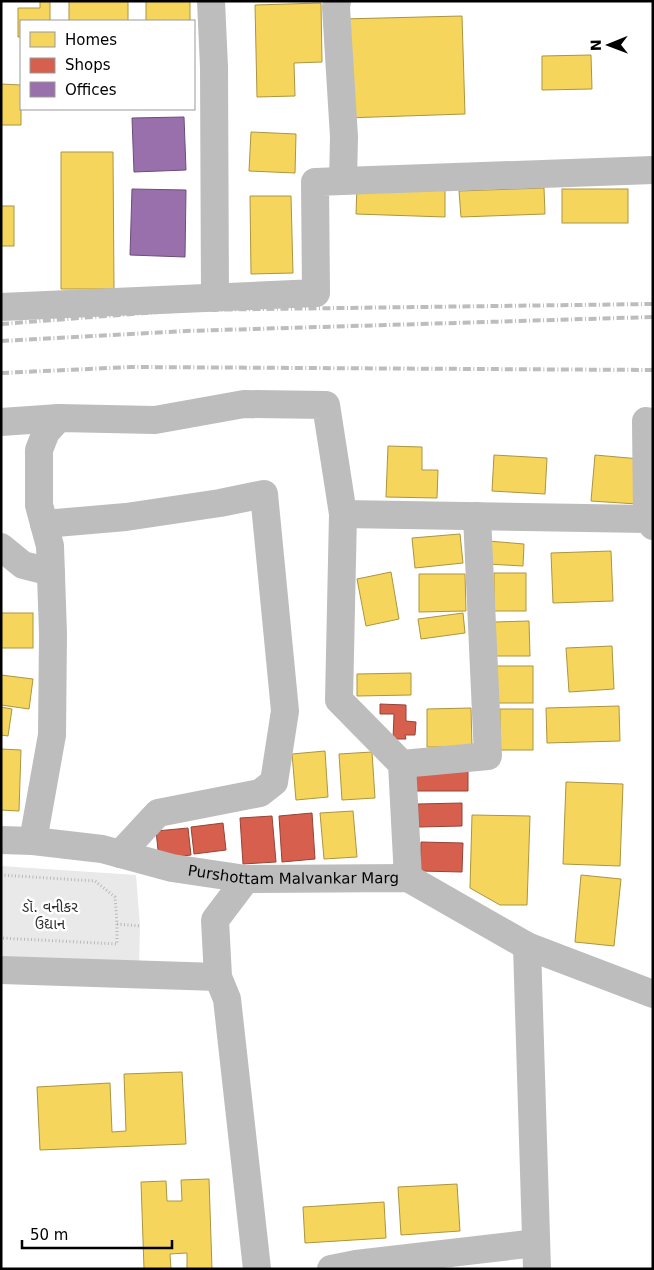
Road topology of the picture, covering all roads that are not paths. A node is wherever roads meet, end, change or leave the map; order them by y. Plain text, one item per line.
1 (211, 1) edge
2 (338, 1) edge
3 (653, 170) edge
4 (343, 181) junction
5 (216, 298) junction
6 (1, 307) edge
7 (59, 418) junction
8 (646, 421) dead end
9 (1, 422) edge
10 (343, 514) junction
11 (478, 516) junction
12 (650, 522) edge
13 (44, 524) junction
14 (1, 547) edge
15 (51, 572) junction
16 (402, 764) junction
17 (1, 840) edge
18 (33, 841) junction
19 (120, 854) junction
20 (408, 878) junction
21 (246, 879) junction
22 (527, 946) junction
23 (1, 970) edge
24 (218, 977) junction
25 (653, 988) edge
26 (653, 994) edge
27 (537, 1256) edge
28 (257, 1269) edge
29 (330, 1269) edge

1 - 5 street
2 - 4 street
3 - 4 street
4 - 5 street
5 - 6 street
7 - 9 street
7 - 10 street
7 - 13 street
8 - 12 street
10 - 11 street
10 - 16 street
11 - 12 street
11 - 16 street
13 - 15 street
13 - 19 street
14 - 15 street
15 - 18 street
16 - 20 street
17 - 18 street, Purshottam Malvankar Marg
18 - 19 street, Purshottam Malvankar Marg
19 - 21 street, Purshottam Malvankar Marg
20 - 21 street, Purshottam Malvankar Marg
20 - 22 street, Purshottam Malvankar Marg
21 - 24 street
22 - 26 street, Purshottam Malvankar Marg
22 - 27 street
23 - 24 street
24 - 28 street
25 - 26 street
27 - 29 street

